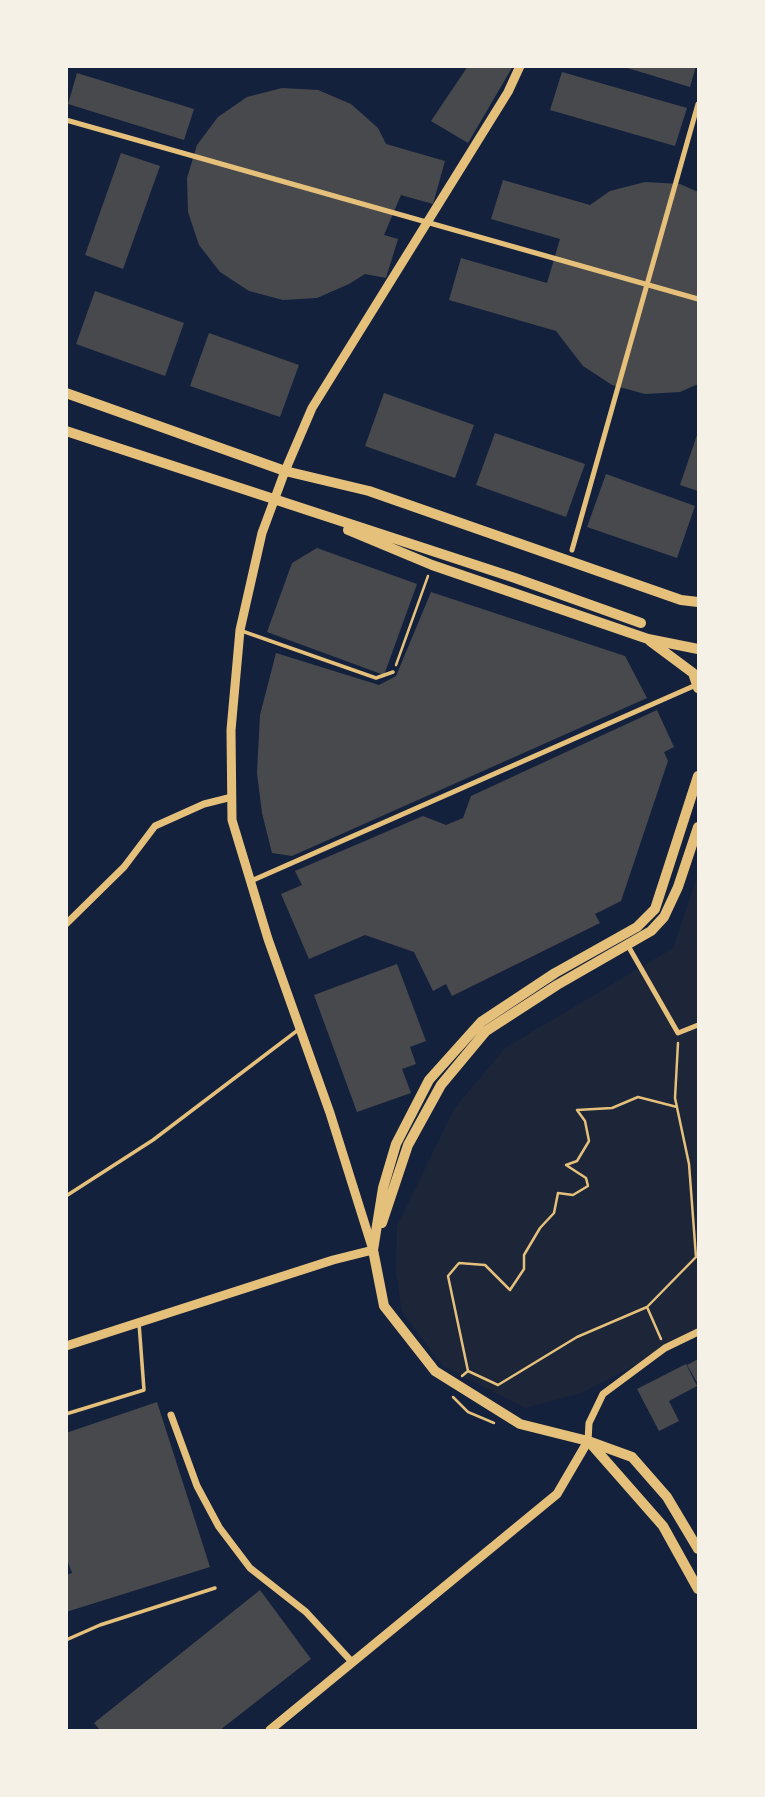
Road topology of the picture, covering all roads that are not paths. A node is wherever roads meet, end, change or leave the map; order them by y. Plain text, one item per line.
1 (520, 66) edge
2 (698, 104) edge
3 (66, 120) edge
4 (427, 221) junction
5 (647, 285) junction
6 (698, 299) edge
7 (66, 393) edge
8 (66, 431) edge
9 (285, 471) junction
10 (275, 499) junction
11 (572, 550) dead end
12 (698, 602) edge
13 (641, 622) dead end
14 (240, 630) junction
15 (648, 639) junction
16 (698, 649) edge
17 (393, 671) road end
18 (698, 686) edge
19 (698, 776) edge
20 (232, 797) junction
21 (698, 827) edge
22 (251, 881) junction
23 (67, 925) edge
24 (624, 940) junction
25 (698, 1025) edge
26 (300, 1029) junction
27 (66, 1196) edge
28 (373, 1250) junction
29 (139, 1323) junction
30 (698, 1332) edge
31 (66, 1346) edge
32 (66, 1414) edge
33 (171, 1415) dead end
34 (588, 1441) junction
35 (698, 1549) edge
36 (215, 1588) dead end
37 (698, 1589) edge
38 (66, 1640) edge
39 (352, 1662) junction
40 (270, 1731) edge

1 - 4 street
2 - 5 street
3 - 4 street
4 - 5 street
4 - 9 street
5 - 6 street
5 - 11 street
7 - 9 main road
8 - 10 main road
9 - 10 street
9 - 12 main road
10 - 13 main road
10 - 14 street
10 - 15 main road
14 - 17 lane
14 - 20 street
15 - 16 main road
15 - 18 main road
18 - 22 street
19 - 24 main road
20 - 22 street
20 - 23 street
21 - 24 main road
22 - 26 street
24 - 25 street
24 - 28 main road
26 - 27 lane
26 - 28 street
28 - 29 street
28 - 34 main road
29 - 31 street
29 - 32 lane
30 - 34 street
33 - 39 street
34 - 35 main road
34 - 37 main road
34 - 39 street
36 - 38 lane
39 - 40 street

